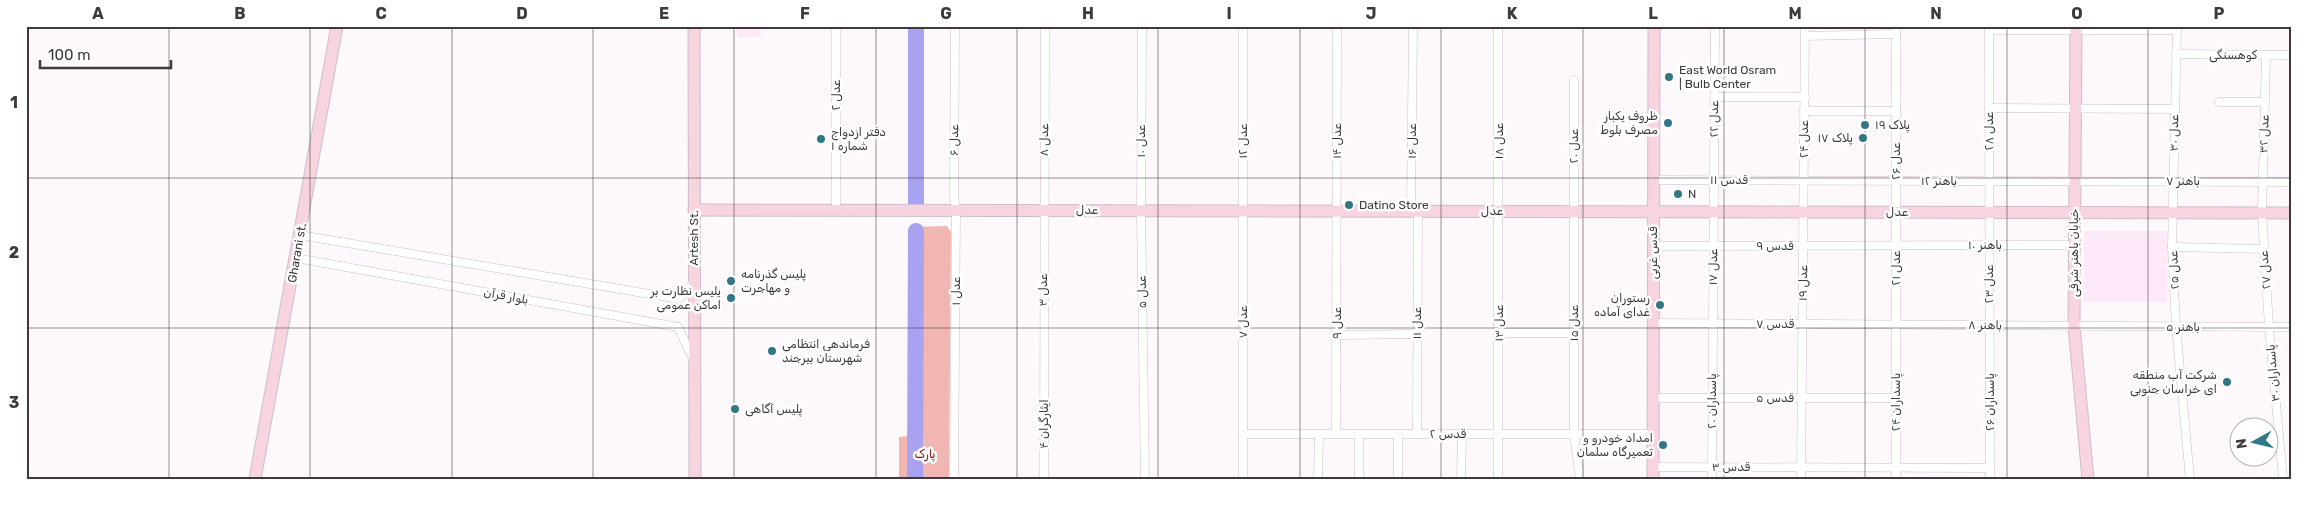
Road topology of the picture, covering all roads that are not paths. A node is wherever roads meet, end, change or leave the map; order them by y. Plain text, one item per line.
1 (337, 26) edge
2 (694, 26) edge
3 (836, 26) edge
4 (955, 26) edge
5 (1045, 26) edge
6 (1142, 26) edge
7 (1244, 26) edge
8 (1337, 26) edge
9 (1413, 26) edge
10 (1498, 26) edge
11 (1654, 26) edge
12 (1714, 26) edge
13 (1805, 26) edge
14 (1989, 28) edge
15 (2177, 28) edge
16 (2076, 29) edge
17 (1896, 30) edge
18 (1805, 36) junction
19 (2176, 54) junction
20 (2266, 55) junction
21 (2291, 55) edge
22 (1574, 80) dead end
23 (1714, 97) junction
24 (1804, 97) junction
25 (2219, 102) dead end
26 (2265, 102) junction
27 (1989, 108) junction
28 (2075, 108) junction
29 (2175, 109) junction
30 (1804, 111) junction
31 (1896, 111) junction
32 (1654, 180) junction
33 (1713, 180) junction
34 (1804, 181) junction
35 (1896, 181) junction
36 (2174, 181) junction
37 (1989, 182) junction
38 (2074, 182) junction
39 (2262, 182) junction
40 (2291, 182) edge
41 (694, 210) junction
42 (836, 210) junction
43 (956, 210) junction
44 (1043, 210) junction
45 (1141, 210) junction
46 (1243, 211) junction
47 (1337, 211) junction
48 (1415, 211) junction
49 (1499, 211) junction
50 (1574, 211) junction
51 (1653, 212) junction
52 (1713, 212) junction
53 (1804, 212) junction
54 (1896, 212) junction
55 (1989, 212) junction
56 (2074, 212) junction
57 (2173, 213) junction
58 (2262, 213) junction
59 (2291, 213) edge
60 (300, 235) junction
61 (1896, 245) junction
62 (1989, 245) junction
63 (2074, 245) junction
64 (1653, 246) junction
65 (1713, 246) junction
66 (1803, 246) junction
67 (2172, 247) junction
68 (2264, 249) junction
69 (296, 258) junction
70 (694, 282) junction
71 (1653, 323) junction
72 (1712, 323) junction
73 (1802, 324) junction
74 (1896, 325) junction
75 (1990, 326) junction
76 (2074, 326) junction
77 (2176, 326) junction
78 (2269, 327) junction
79 (2291, 327) edge
80 (1499, 333) junction
81 (1574, 333) junction
82 (1417, 334) junction
83 (1337, 335) junction
84 (694, 363) junction
85 (1044, 370) joint
86 (1653, 398) junction
87 (1712, 398) junction
88 (1802, 398) junction
89 (1897, 398) junction
90 (1243, 434) junction
91 (1319, 434) junction
92 (1336, 434) junction
93 (1358, 434) junction
94 (1398, 434) junction
95 (1417, 434) junction
96 (1462, 434) junction
97 (1500, 434) junction
98 (1574, 434) junction
99 (1653, 434) junction
100 (1712, 467) junction
101 (1801, 468) junction
102 (1896, 468) junction
103 (1990, 468) junction
104 (1653, 473) edge
105 (255, 479) edge
106 (695, 479) edge
107 (954, 479) edge
108 (1044, 479) edge
109 (1145, 479) edge
110 (1244, 479) edge
111 (1318, 479) edge
112 (1358, 479) edge
113 (1398, 479) edge
114 (1461, 479) edge
115 (1498, 479) edge
116 (1580, 479) edge
117 (1712, 479) edge
118 (1801, 479) edge
119 (1896, 479) edge
120 (1990, 479) edge
121 (2088, 479) edge
122 (2190, 479) edge
123 (2283, 479) edge

1 - 60 street, Gharani st.
2 - 41 street, Artesh St.
3 - 42 street, عدل ۲
4 - 43 street, عدل ۶
5 - 44 street, عدل ۸
6 - 45 street, عدل ۱۰
7 - 46 street, عدل ۱۲
8 - 47 street, عدل ۱۴
9 - 48 street, عدل ۱۶
10 - 49 street, عدل ۱۸
11 - 32 street, قدس غربی
12 - 23 street, عدل ۲۲
13 - 18 street, عدل ۲۴
14 - 16 street
14 - 27 street, عدل ۲۸
15 - 16 street
15 - 19 street, عدل ۳۰
16 - 28 street, خیابان باهنر شرقی
17 - 18 street
17 - 31 street, عدل ۲۶
18 - 24 street, عدل ۲۴
19 - 20 street, کوهسنگی
19 - 29 street, عدل ۳۰
20 - 21 street, کوهسنگی
20 - 26 street, عدل ۳۲
22 - 50 street, عدل ۲۰
23 - 24 street
23 - 33 street, عدل ۲۲
24 - 30 street, عدل ۲۴
25 - 26 street
26 - 39 street, عدل ۳۲
27 - 28 street
27 - 37 street, عدل ۲۸
28 - 29 street
28 - 38 street, خیابان باهنر شرقی
29 - 36 street, عدل ۳۰
30 - 31 street
30 - 34 street, عدل ۲۴
31 - 35 street, عدل ۲۶
32 - 33 street, قدس ۱۱
32 - 51 street, قدس غربی
33 - 34 street, قدس ۱۱
33 - 52 street, عدل ۲۲
34 - 35 street, باهنر ۱۲
34 - 53 street, عدل ۲۴
35 - 37 street, باهنر ۱۲
35 - 54 street, عدل ۲۶
36 - 38 street, باهنر ۷
36 - 39 street, باهنر ۷
36 - 57 street, عدل ۳۰
37 - 38 street, باهنر ۱۲
37 - 55 street, عدل ۲۸
38 - 56 street, خیابان باهنر شرقی
39 - 40 street, باهنر ۷
39 - 58 street, عدل ۳۲
41 - 42 street, عدل
41 - 70 street, Artesh St.
42 - 43 street, عدل
43 - 44 street, عدل
43 - 107 street, عدل ۱
44 - 45 street, عدل
44 - 85 street, عدل ۳
45 - 46 street, عدل
45 - 109 street, عدل ۵
46 - 47 street, عدل
46 - 90 street, عدل ۷
47 - 48 street, عدل
47 - 83 street, عدل ۹
48 - 49 street, عدل
48 - 82 street, عدل ۱۱
49 - 50 street, عدل
49 - 80 street, عدل ۱۳
50 - 51 street, عدل
50 - 81 street, عدل ۱۵
51 - 52 street, عدل
51 - 64 street, قدس غربی
52 - 53 street, عدل
52 - 65 street, عدل ۱۷
53 - 54 street, عدل
53 - 66 street, عدل ۱۹
54 - 55 street, عدل
54 - 61 street, عدل ۲۱
55 - 56 street, عدل
55 - 62 street, عدل ۲۳
56 - 57 street, عدل
56 - 63 street, خیابان باهنر شرقی
57 - 58 street, عدل
57 - 67 street, عدل ۲۵
58 - 59 street, عدل
58 - 68 street, عدل ۲۷
60 - 69 street, Gharani st.
60 - 70 street, بلوار قرآن
61 - 62 street, باهنر ۱۰
61 - 66 street, قدس ۹
61 - 74 street, عدل ۲۱
62 - 63 street, باهنر ۱۰
62 - 75 street, عدل ۲۳
63 - 76 street, خیابان باهنر شرقی
64 - 65 street, قدس ۹
64 - 71 street, قدس غربی
65 - 66 street, قدس ۹
65 - 72 street, عدل ۱۷
66 - 73 street, عدل ۱۹
67 - 68 street
67 - 77 street, عدل ۲۵
68 - 78 street, عدل ۲۷
69 - 84 street, بلوار قرآن
69 - 105 street, Gharani st.
70 - 84 street, Artesh St.
71 - 72 street, قدس ۷
71 - 86 street, قدس غربی
72 - 73 street, قدس ۷
72 - 87 street, پاسداران ۲۰
73 - 74 street, قدس ۷
73 - 88 street, عدل ۱۹
74 - 75 street, باهنر ۸
74 - 89 street, پاسداران ۲۴
75 - 76 street, باهنر ۸
75 - 103 street, پاسداران ۲۶
76 - 77 street, باهنر ۵
76 - 121 street, خیابان باهنر شرقی
77 - 78 street, باهنر ۵
77 - 122 street, عدل ۲۵
78 - 79 street, باهنر ۵
78 - 123 street, پاسداران ۳۰
80 - 81 street
80 - 97 street, عدل ۱۳
81 - 98 street, عدل ۱۵
82 - 83 street
82 - 95 street, عدل ۱۱
83 - 92 street, عدل ۹
84 - 106 street, Artesh St.
85 - 108 street, ایثارگران ۴
86 - 87 street, قدس ۵
86 - 99 street, قدس غربی
87 - 88 street, قدس ۵
87 - 100 street, پاسداران ۲۰
88 - 89 street, قدس ۵
88 - 101 street, عدل ۱۹
89 - 102 street, پاسداران ۲۴
90 - 91 street, قدس ۲
90 - 110 street, عدل ۷
91 - 92 street, قدس ۲
91 - 111 street
92 - 93 street, قدس ۲
93 - 94 street, قدس ۲
93 - 112 street
94 - 95 street, قدس ۲
94 - 113 street
95 - 96 street, قدس ۲
96 - 97 street, قدس ۲
96 - 114 street
97 - 98 street, قدس ۲
97 - 115 street, عدل ۱۳
98 - 99 street, قدس ۲
98 - 116 street, عدل ۱۵
99 - 104 street, قدس غربی
100 - 101 street, قدس ۳
100 - 104 street, قدس ۳
100 - 117 street, پاسداران ۲۰
101 - 102 street, قدس ۳
101 - 118 street, عدل ۱۹
102 - 103 street, قدس ۳
102 - 119 street, پاسداران ۲۴
103 - 120 street, پاسداران ۲۶

